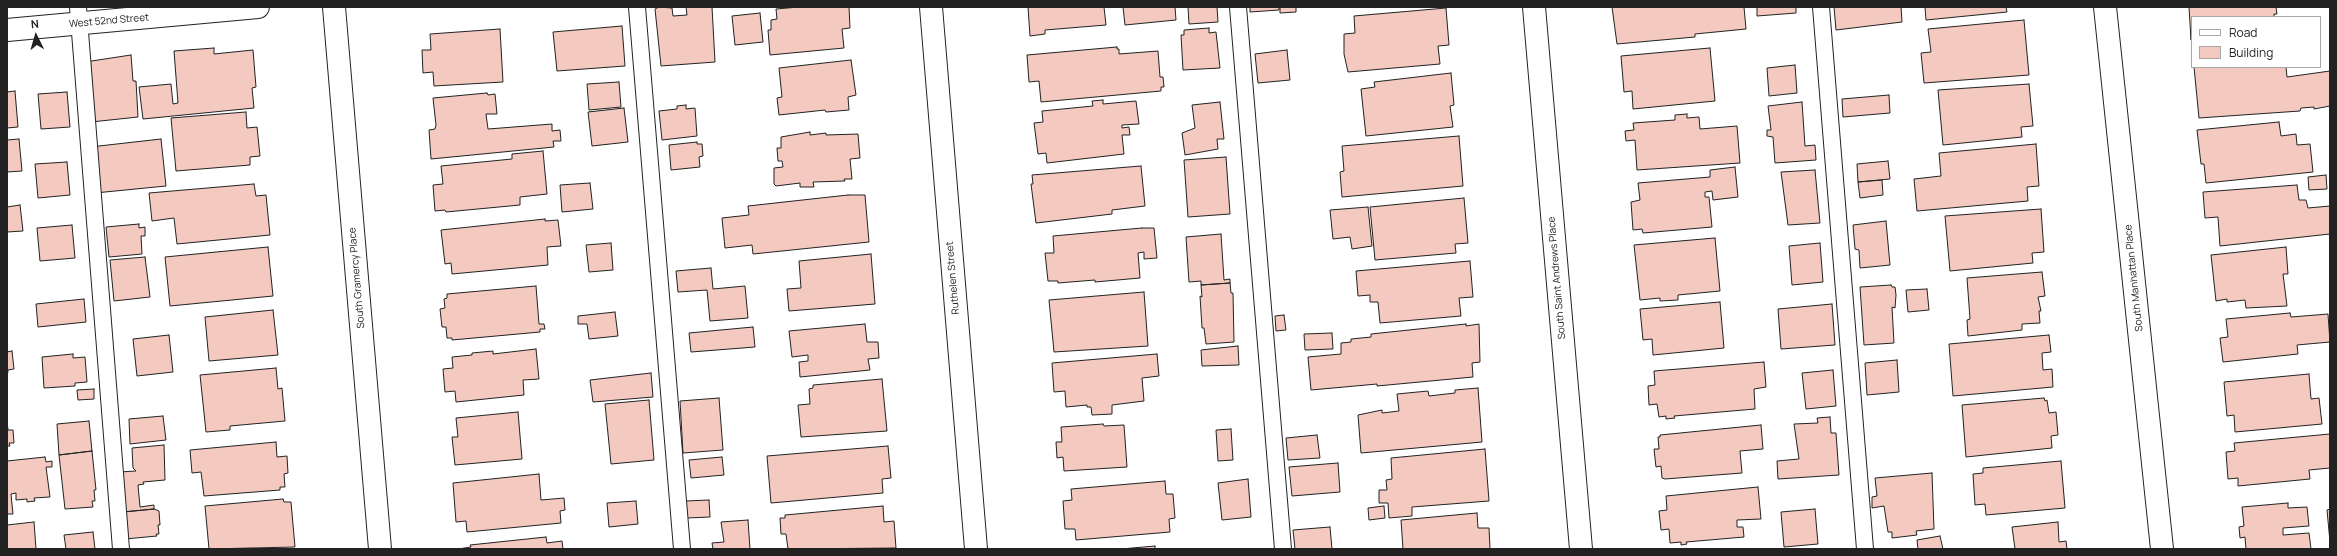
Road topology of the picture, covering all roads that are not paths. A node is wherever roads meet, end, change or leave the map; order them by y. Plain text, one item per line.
1 (258, 7) edge
2 (334, 7) edge
3 (637, 7) edge
4 (931, 7) edge
5 (1238, 7) edge
6 (1534, 7) edge
7 (1822, 7) edge
8 (2105, 7) edge
9 (78, 15) edge
10 (7, 30) edge
11 (120, 549) edge
12 (380, 549) edge
13 (682, 549) edge
14 (976, 549) edge
15 (1283, 549) edge
16 (1581, 549) edge
17 (1865, 549) edge
18 (2162, 549) edge

1 - 9 street, West 52nd Street
2 - 12 street, South Gramercy Place
3 - 13 lane
4 - 14 street, Ruthelen Street
5 - 15 lane
6 - 16 street, South Saint Andrews Place
7 - 17 lane
8 - 18 street, South Manhattan Place
9 - 10 street, West 52nd Street
9 - 11 lane

